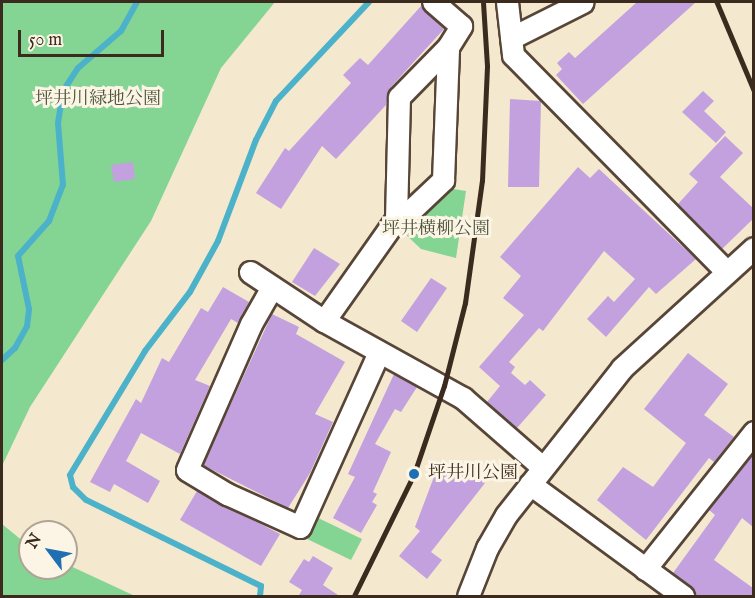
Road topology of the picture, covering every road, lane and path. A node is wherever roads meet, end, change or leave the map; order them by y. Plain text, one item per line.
1 (434, 2) edge
2 (507, 2) edge
3 (583, 2) edge
4 (511, 38) junction
5 (448, 47) junction
6 (396, 219) junction
7 (753, 248) edge
8 (725, 270) junction
9 (250, 272) dead end
10 (272, 287) junction
11 (324, 321) junction
12 (379, 352) junction
13 (753, 432) edge
14 (536, 476) junction
15 (645, 569) junction
16 (468, 597) edge
17 (683, 597) edge

1 - 5 street
2 - 4 street
3 - 4 street
4 - 8 street
5 - 6 street
5 - 6 street
6 - 11 street
7 - 8 street
8 - 14 street
9 - 10 street
10 - 11 street
10 - 12 street
11 - 12 street
12 - 14 street
13 - 15 street
14 - 15 street
14 - 16 street
15 - 17 street

